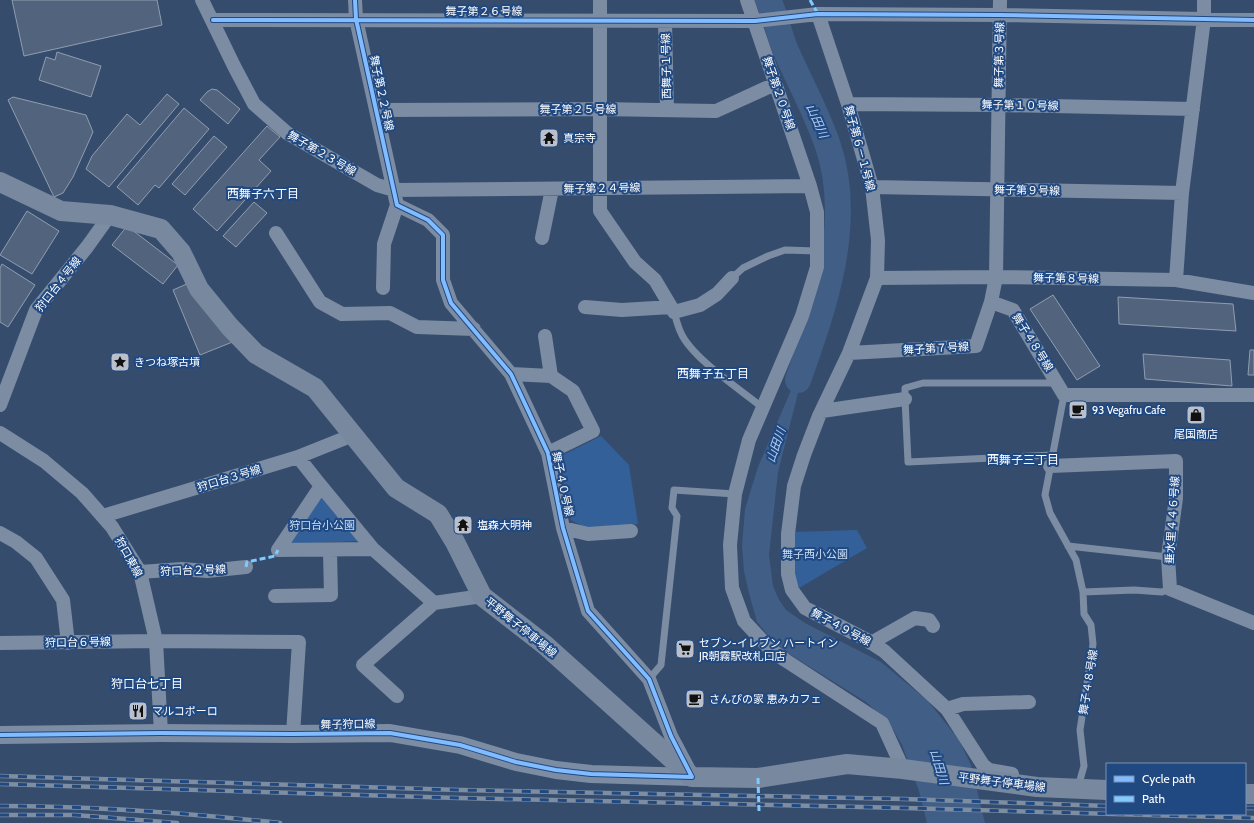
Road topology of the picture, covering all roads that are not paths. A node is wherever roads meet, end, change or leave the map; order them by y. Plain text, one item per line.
1 (202, 0) edge
2 (356, 0) edge
3 (600, 0) edge
4 (747, 0) edge
5 (1000, 0) edge
6 (1204, 0) edge
7 (818, 14) junction
8 (999, 15) junction
9 (1204, 19) junction
10 (212, 20) junction
11 (356, 20) junction
12 (600, 20) junction
13 (1254, 20) edge
14 (755, 21) junction
15 (665, 22) junction
16 (775, 84) junction
17 (848, 104) junction
18 (998, 105) junction
19 (599, 109) junction
20 (1193, 109) junction
21 (376, 110) junction
22 (667, 110) junction
23 (0, 182) edge
24 (810, 186) junction
25 (872, 187) junction
26 (552, 189) junction
27 (600, 189) junction
28 (997, 189) junction
29 (394, 190) junction
30 (1182, 193) junction
31 (398, 206) junction
32 (110, 215) junction
33 (276, 233) dead end
34 (542, 238) dead end
35 (817, 250) junction
36 (996, 277) junction
37 (732, 278) joint
38 (877, 278) junction
39 (1176, 280) junction
40 (383, 288) dead end
41 (1254, 294) edge
42 (991, 302) junction
43 (585, 307) dead end
44 (673, 310) junction
45 (474, 329) junction
46 (544, 336) dead end
47 (849, 353) junction
48 (511, 374) junction
49 (551, 376) junction
50 (1061, 389) junction
51 (1254, 395) edge
52 (904, 399) junction
53 (0, 404) edge
54 (763, 408) junction
55 (822, 411) junction
56 (0, 433) edge
57 (353, 435) junction
58 (548, 454) junction
59 (298, 457) junction
60 (1051, 460) junction
61 (321, 486) junction
62 (735, 494) junction
63 (104, 516) junction
64 (563, 528) junction
65 (631, 531) dead end
66 (0, 533) edge
67 (1068, 546) junction
68 (373, 550) junction
69 (330, 551) junction
70 (1168, 557) junction
71 (246, 567) dead end
72 (140, 572) junction
73 (1170, 589) junction
74 (1082, 592) junction
75 (275, 596) dead end
76 (482, 596) junction
77 (434, 603) junction
78 (1254, 623) edge
79 (933, 626) dead end
80 (156, 641) junction
81 (0, 643) edge
82 (68, 643) junction
83 (871, 643) junction
84 (649, 679) junction
85 (397, 696) dead end
86 (1029, 702) dead end
87 (946, 709) junction
88 (161, 733) junction
89 (293, 734) junction
90 (0, 735) edge
91 (903, 769) junction
92 (692, 777) junction
93 (1037, 787) junction
94 (1077, 789) junction
95 (1106, 790) edge

1 - 10 street, 舞子第２３号線
2 - 11 street, 舞子第２２号線
3 - 12 street
4 - 14 street, 舞子第２０号線
5 - 8 street, 舞子第３号線
6 - 9 street
7 - 8 street, 舞子第２６号線
7 - 14 street, 舞子第２６号線
7 - 17 street, 舞子第６－１号線
8 - 9 street, 舞子第２６号線
8 - 18 street, 舞子第３号線
9 - 13 street, 舞子第２６号線
9 - 20 street
10 - 11 street, 舞子第２６号線
10 - 29 street, 舞子第２３号線
11 - 12 street, 舞子第２６号線
11 - 21 street, 舞子第２２号線
12 - 15 street, 舞子第２６号線
12 - 19 street
14 - 15 street, 舞子第２６号線
14 - 16 street, 舞子第２０号線
15 - 22 street, 西舞子１号線
16 - 22 street, 舞子第２５号線
16 - 24 street, 舞子第２０号線
17 - 18 street, 舞子第１０号線
17 - 25 street, 舞子第６－１号線
18 - 20 street, 舞子第１０号線
18 - 28 street, 舞子第３号線
19 - 21 street, 舞子第２５号線
19 - 22 street, 舞子第２５号線
19 - 27 street
20 - 30 street
21 - 29 street, 舞子第２２号線
23 - 32 main road, 平野舞子停車場線
24 - 27 street, 舞子第２４号線
24 - 35 street, 舞子第２０号線
25 - 28 street, 舞子第９号線
25 - 38 street, 舞子第６－１号線
26 - 27 street, 舞子第２４号線
26 - 29 street, 舞子第２４号線
26 - 34 street
27 - 44 street
28 - 30 street, 舞子第９号線
28 - 36 street, 舞子第３号線
29 - 31 street
30 - 39 street
31 - 40 street
31 - 45 street, 舞子４０号線
32 - 53 street, 狩口台４号線
32 - 57 main road, 平野舞子停車場線
33 - 45 street
35 - 37 lane
35 - 54 street, 舞子第２０号線
36 - 38 street, 舞子第８号線
36 - 39 street, 舞子第８号線
36 - 42 street, 舞子第７号線
37 - 44 street
38 - 47 street, 舞子第６－１号線
39 - 41 street, 舞子第８号線
42 - 47 street, 舞子第７号線
42 - 50 street, 舞子４８号線
43 - 44 street
44 - 54 lane
45 - 48 street, 舞子４０号線
46 - 49 street
47 - 55 street, 舞子４９号線
48 - 49 street
48 - 58 street, 舞子４０号線
49 - 58 street
50 - 51 street
50 - 52 lane
50 - 60 lane, 舞子４８号線
52 - 55 street
52 - 60 lane
54 - 62 street, 舞子第２０号線
55 - 83 street, 舞子４９号線
56 - 63 street, 狩口東線
57 - 59 street, 狩口台３号線
57 - 76 main road, 平野舞子停車場線
58 - 64 street, 舞子４０号線
59 - 61 street
59 - 63 street, 狩口台３号線
60 - 67 lane, 舞子４８号線
60 - 70 street, 垂水里４４６号線
61 - 68 street
61 - 69 street
62 - 84 lane
62 - 91 street, 舞子第２０号線
63 - 72 street, 狩口東線
64 - 65 street
64 - 84 street, 舞子４０号線
66 - 82 street
67 - 70 lane
67 - 74 lane, 舞子４８号線
68 - 69 street
68 - 77 street
69 - 75 street
70 - 73 street, 垂水里４４６号線
71 - 72 street, 狩口台２号線
72 - 80 street, 狩口東線
73 - 74 lane
73 - 78 street
74 - 94 lane, 舞子４８号線
76 - 77 street
76 - 92 main road, 平野舞子停車場線
77 - 85 street
79 - 83 street
80 - 82 street, 狩口台６号線
80 - 88 street, 狩口東線
80 - 89 street, 狩口台６号線
81 - 82 street, 狩口台６号線
83 - 87 street, 舞子４９号線
84 - 92 street, 舞子４０号線
86 - 87 street
87 - 93 street, 舞子４９号線
88 - 89 street, 舞子狩口線
88 - 90 street, 舞子狩口線
89 - 92 street, 舞子狩口線
91 - 92 main road, 平野舞子停車場線
91 - 93 main road, 平野舞子停車場線
93 - 94 main road, 平野舞子停車場線
94 - 95 main road, 平野舞子停車場線

